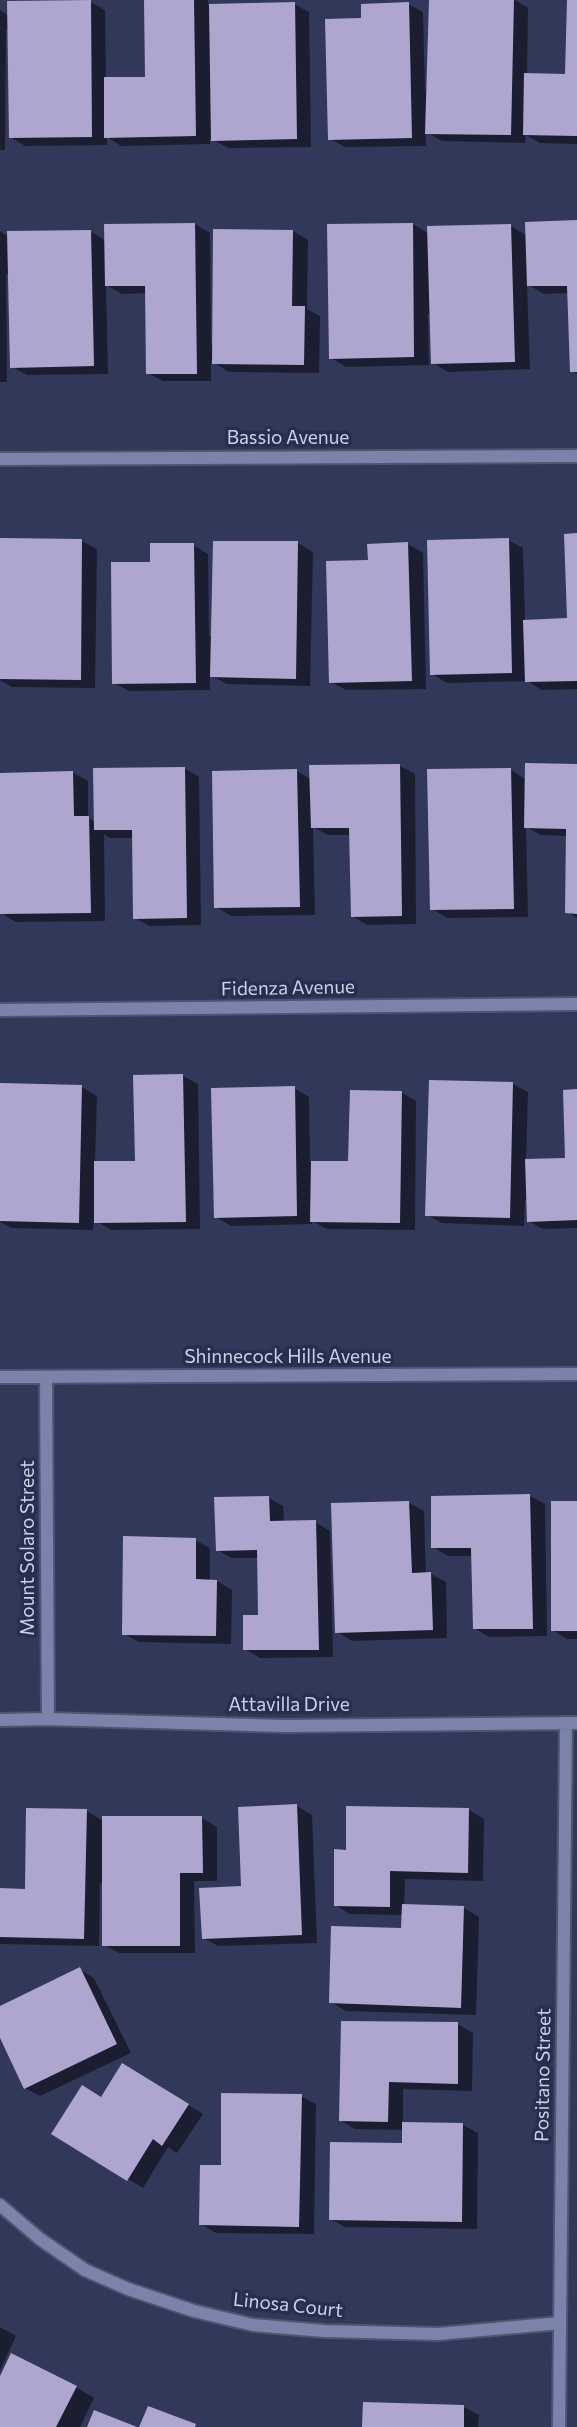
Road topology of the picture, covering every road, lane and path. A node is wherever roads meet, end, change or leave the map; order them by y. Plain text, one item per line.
1 (577, 456) edge
2 (0, 459) edge
3 (577, 1004) edge
4 (0, 1010) edge
5 (577, 1374) edge
6 (0, 1377) edge
7 (46, 1377) junction
8 (48, 1719) junction
9 (0, 1720) edge
10 (572, 1723) edge
11 (0, 2205) edge
12 (560, 2323) junction
13 (559, 2427) edge

1 - 2 street, Bassio Avenue
3 - 4 street, Fidenza Avenue
5 - 7 street, Shinnecock Hills Avenue
6 - 7 street, Shinnecock Hills Avenue
7 - 8 street, Mount Solaro Street
8 - 9 street, Attavilla Drive
8 - 10 street, Attavilla Drive
10 - 12 street, Positano Street
11 - 12 street, Linosa Court
12 - 13 street, Positano Street

